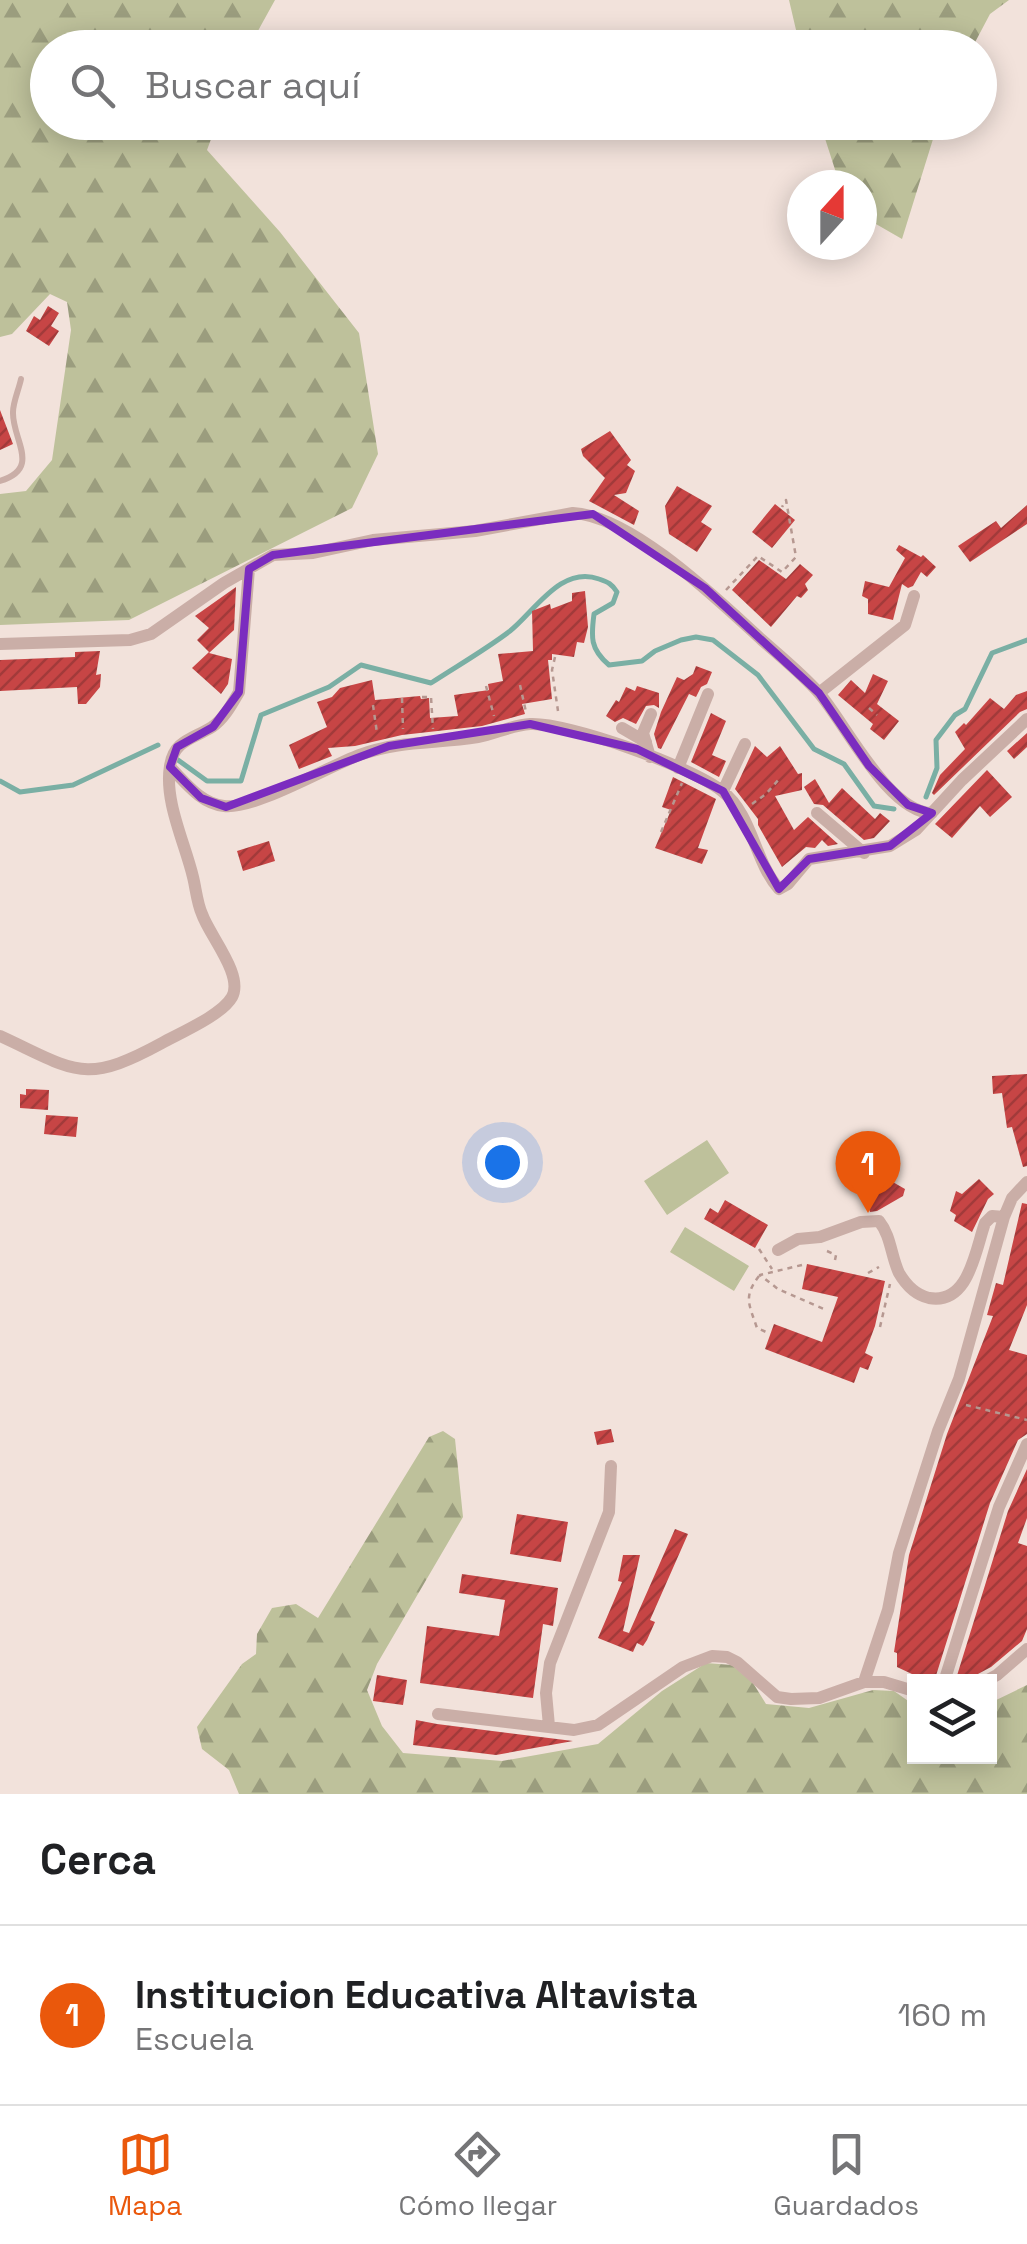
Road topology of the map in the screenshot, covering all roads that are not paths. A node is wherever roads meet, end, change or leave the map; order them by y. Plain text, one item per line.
1 (21, 380) dead end
2 (0, 481) edge
3 (248, 569) junction
4 (914, 596) dead end
5 (0, 644) edge
6 (819, 693) junction
7 (708, 694) dead end
8 (651, 714) dead end
9 (1027, 719) edge
10 (622, 728) dead end
11 (646, 742) junction
12 (745, 744) dead end
13 (650, 757) junction
14 (170, 767) junction
15 (682, 771) junction
16 (723, 791) junction
17 (817, 812) dead end
18 (932, 812) junction
19 (864, 853) junction
20 (0, 1036) edge
21 (1027, 1182) edge
22 (1004, 1217) junction
23 (778, 1250) dead end
24 (1027, 1444) edge
25 (611, 1466) dead end
26 (1027, 1649) edge
27 (947, 1674) edge
28 (994, 1674) edge
29 (864, 1682) junction
30 (907, 1689) edge
31 (438, 1714) dead end
32 (549, 1726) junction

1 - 2 lane
3 - 5 street
3 - 6 street
3 - 14 street
4 - 6 street
6 - 18 street
7 - 15 street
8 - 11 street
9 - 18 street
10 - 11 street
11 - 13 street
12 - 16 street
13 - 14 street
13 - 15 street
14 - 20 street
15 - 16 street
16 - 19 street
17 - 19 street
18 - 19 street
21 - 22 street
22 - 23 street
22 - 29 street
24 - 27 street
25 - 32 street
26 - 28 street
29 - 30 street
29 - 32 street
31 - 32 street

